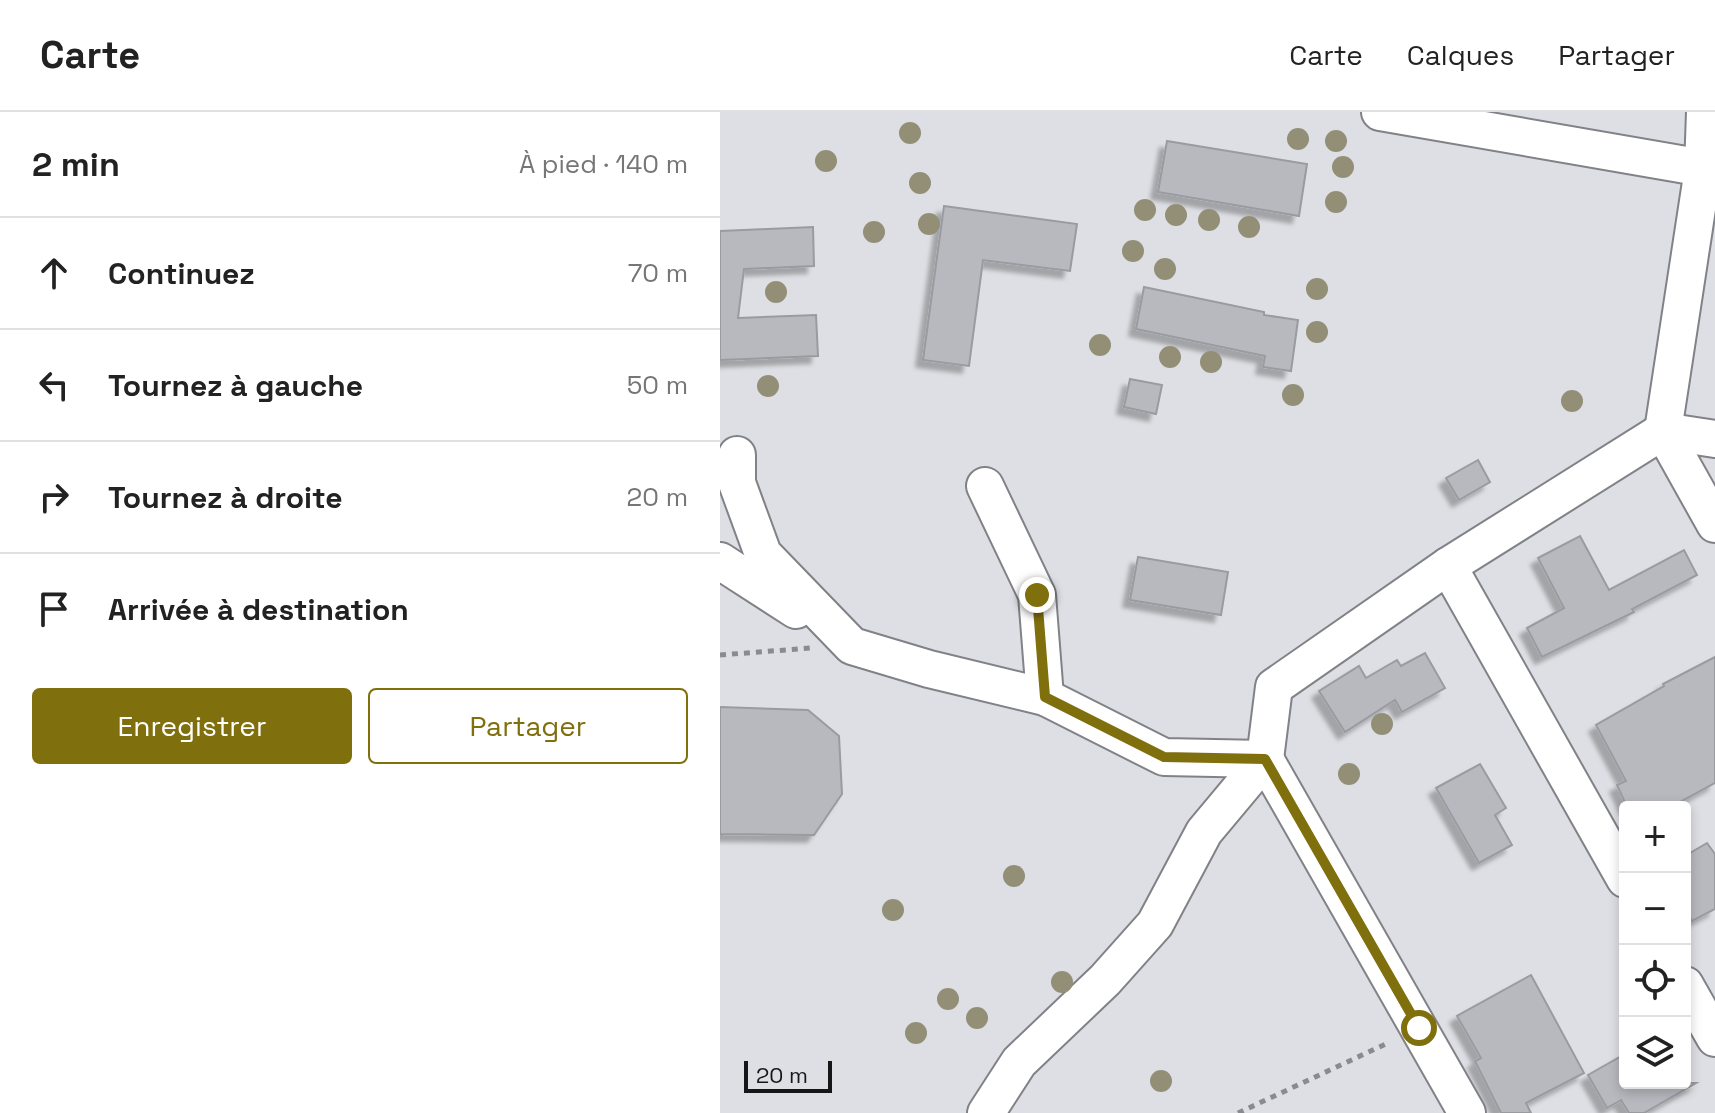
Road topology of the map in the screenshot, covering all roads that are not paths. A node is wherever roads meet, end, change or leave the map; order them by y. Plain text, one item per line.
1 (1380, 112) edge
2 (1705, 112) edge
3 (1709, 169) edge
4 (1663, 431) junction
5 (1715, 439) edge
6 (737, 455) dead end
7 (985, 486) dead end
8 (1715, 524) edge
9 (720, 561) edge
10 (1448, 566) junction
11 (852, 646) junction
12 (1045, 697) junction
13 (1265, 759) junction
14 (1622, 873) edge
15 (1691, 996) edge
16 (1715, 1038) edge
17 (986, 1113) edge
18 (1467, 1113) edge

1 - 3 street
2 - 3 street
3 - 4 street
4 - 5 street
4 - 8 street
4 - 10 street
6 - 11 street
7 - 12 street
9 - 11 street
10 - 13 street
10 - 14 street
11 - 12 street
12 - 13 street
13 - 17 street
13 - 18 street
15 - 16 street

